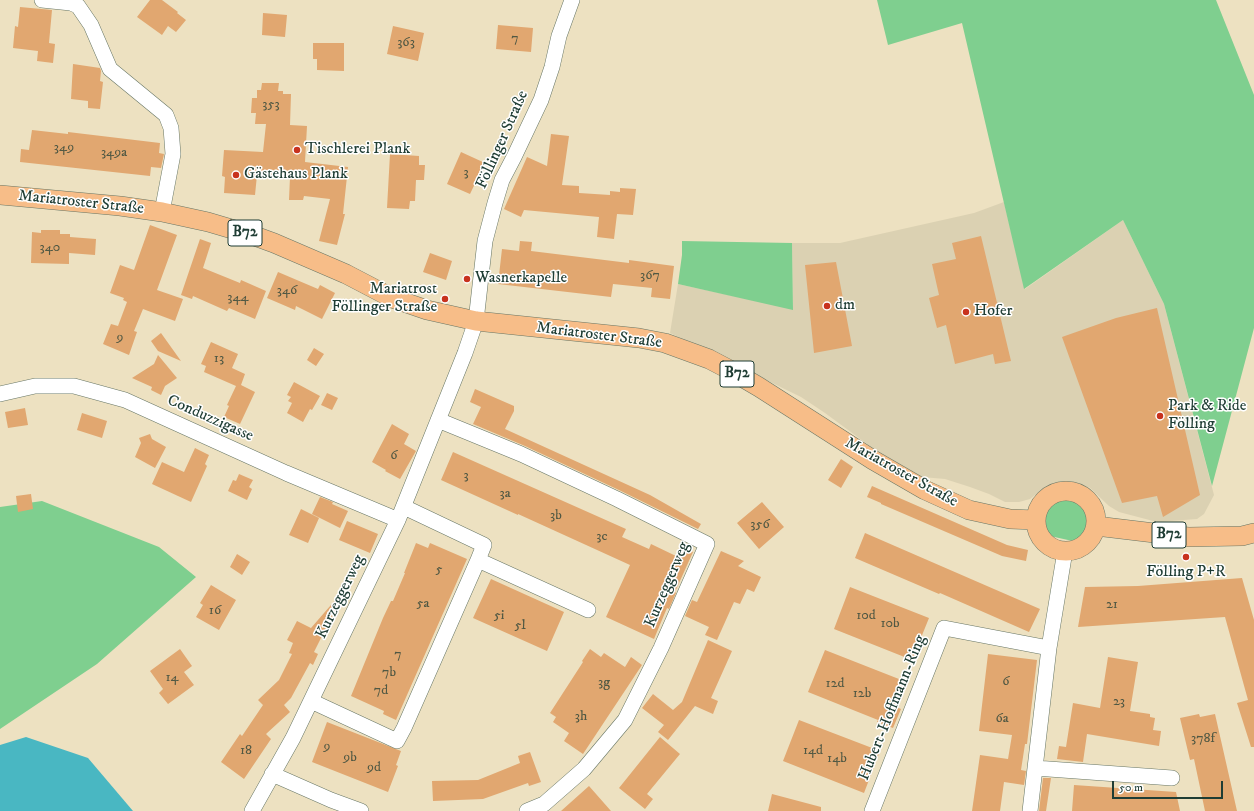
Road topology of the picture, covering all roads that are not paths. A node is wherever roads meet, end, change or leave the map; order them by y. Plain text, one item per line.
1 (42, 0) edge
2 (572, 0) edge
3 (0, 195) edge
4 (162, 212) junction
5 (476, 321) junction
6 (0, 394) edge
7 (438, 420) junction
8 (401, 514) junction
9 (1036, 520) junction
10 (1096, 526) junction
11 (1254, 533) edge
12 (1065, 551) junction
13 (478, 560) junction
14 (588, 610) dead end
15 (1049, 648) junction
16 (311, 701) junction
17 (1035, 768) junction
18 (272, 774) junction
19 (1172, 778) dead end
20 (252, 811) edge
21 (361, 811) edge
22 (527, 811) edge
23 (872, 811) edge
24 (1030, 811) edge

1 - 4 street, Mariatroster Straße
2 - 5 street, Föllinger Straße
3 - 4 main road, Mariatroster Straße / B72
4 - 5 main road, Mariatroster Straße / B72
5 - 7 street, Kurzeggerweg
5 - 9 main road, Mariatroster Straße / B72
6 - 8 street, Conduzzigasse
7 - 8 street, Kurzeggerweg
7 - 22 street, Kurzeggerweg
8 - 13 street
8 - 16 street, Kurzeggerweg
9 - 10 main road
9 - 12 main road
10 - 11 main road, B72
10 - 12 main road
12 - 15 street
13 - 14 street
13 - 16 street
15 - 17 street
15 - 23 street, Hubert-Hoffmann-Ring
16 - 18 street, Kurzeggerweg
17 - 19 street
17 - 24 street
18 - 20 street, Kurzeggerweg
18 - 21 street

